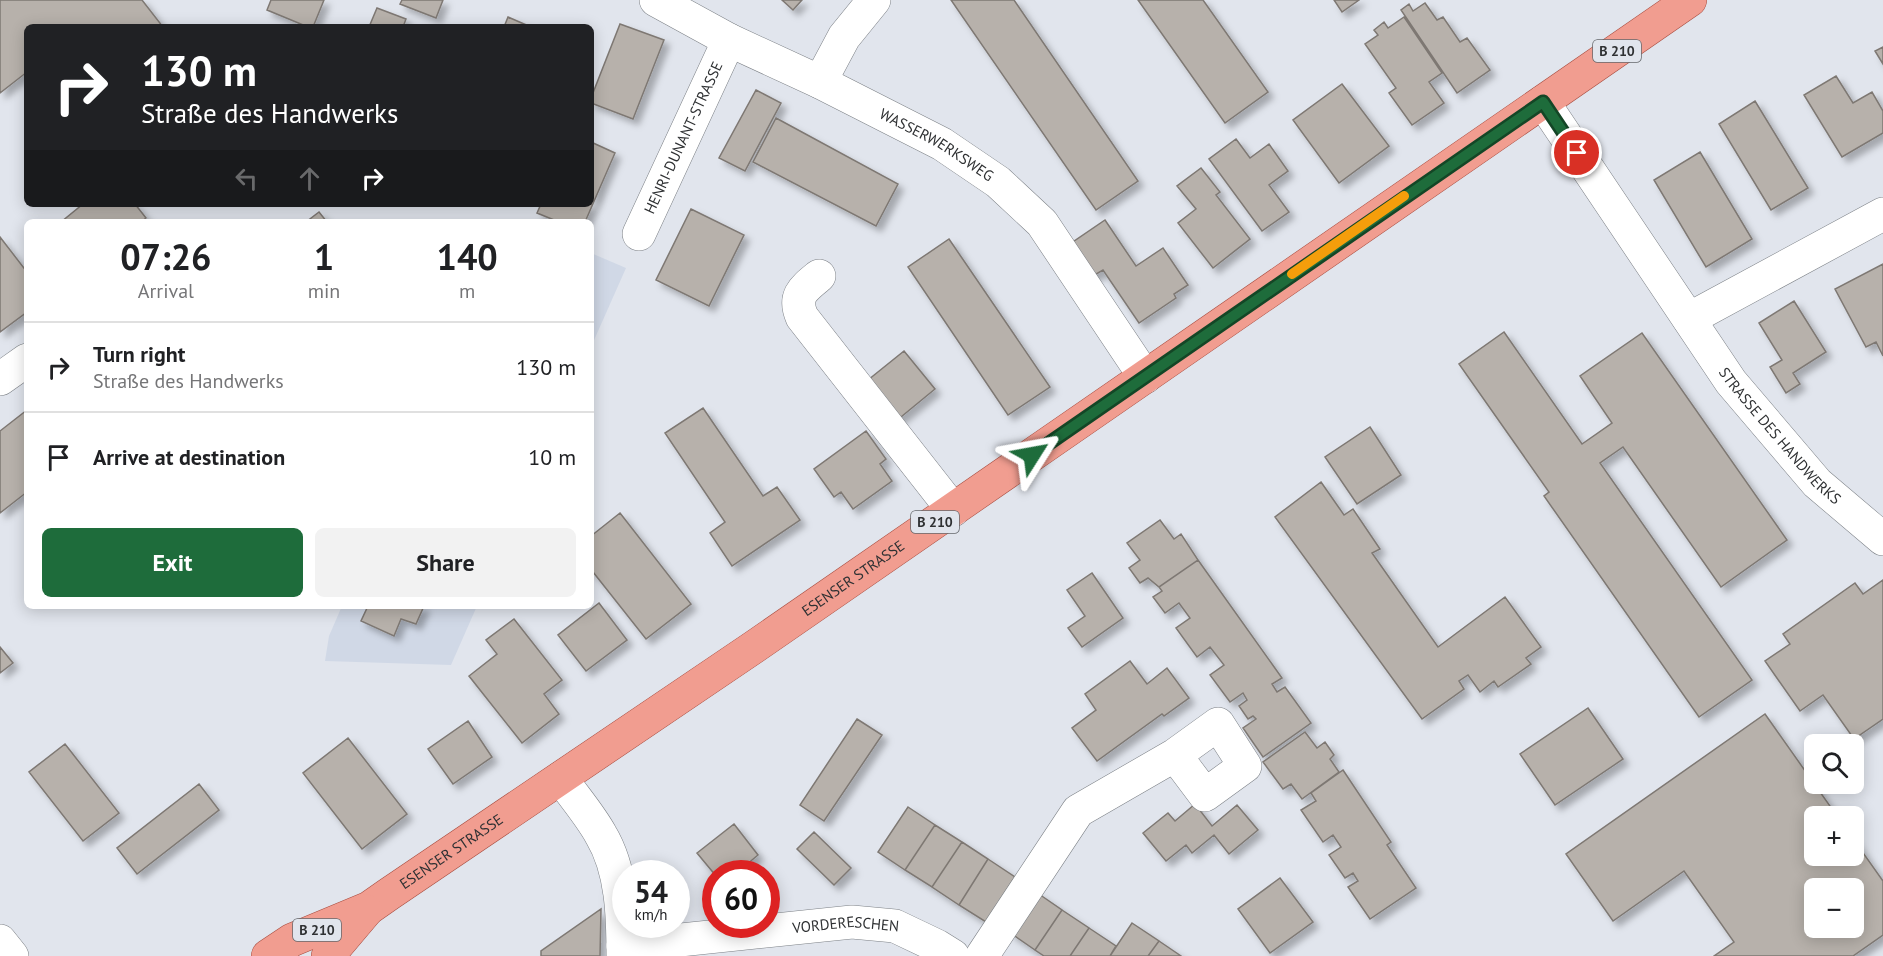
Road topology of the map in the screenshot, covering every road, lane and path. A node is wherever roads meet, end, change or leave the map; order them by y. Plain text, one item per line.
1 (656, 0) edge
2 (874, 0) edge
3 (1690, 0) edge
4 (729, 40) junction
5 (820, 82) junction
6 (1543, 102) junction
7 (1883, 214) edge
8 (639, 234) dead end
9 (819, 276) dead end
10 (1689, 319) junction
11 (24, 362) edge
12 (1145, 377) junction
13 (0, 380) edge
14 (953, 510) junction
15 (1883, 539) edge
16 (1175, 755) dead end
17 (561, 778) junction
18 (369, 908) junction
19 (0, 941) edge
20 (623, 951) edge
21 (12, 956) edge
22 (268, 956) edge
23 (328, 956) edge
24 (953, 956) edge
25 (982, 956) edge

1 - 4 street, WASSERWERKSWEG
2 - 5 street
3 - 6 main road, ESENSER STRASSE / B 210
4 - 5 street, WASSERWERKSWEG
4 - 8 street, HENRI-DUNANT-STRASSE
5 - 12 street, WASSERWERKSWEG
6 - 10 street, STRASSE DES HANDWERKS
6 - 12 main road, ESENSER STRASSE / B 210
7 - 10 street
9 - 14 street
10 - 15 street, STRASSE DES HANDWERKS
11 - 13 street
12 - 14 main road, ESENSER STRASSE / B 210
14 - 17 main road, ESENSER STRASSE / B 210
16 - 25 street
17 - 18 main road, ESENSER STRASSE / B 210
17 - 20 street
18 - 22 main road, ESENSER STRASSE / B 210
18 - 23 main road, ESENSER STRASSE / B 210
19 - 21 street
20 - 24 street, VORDERESCHEN

